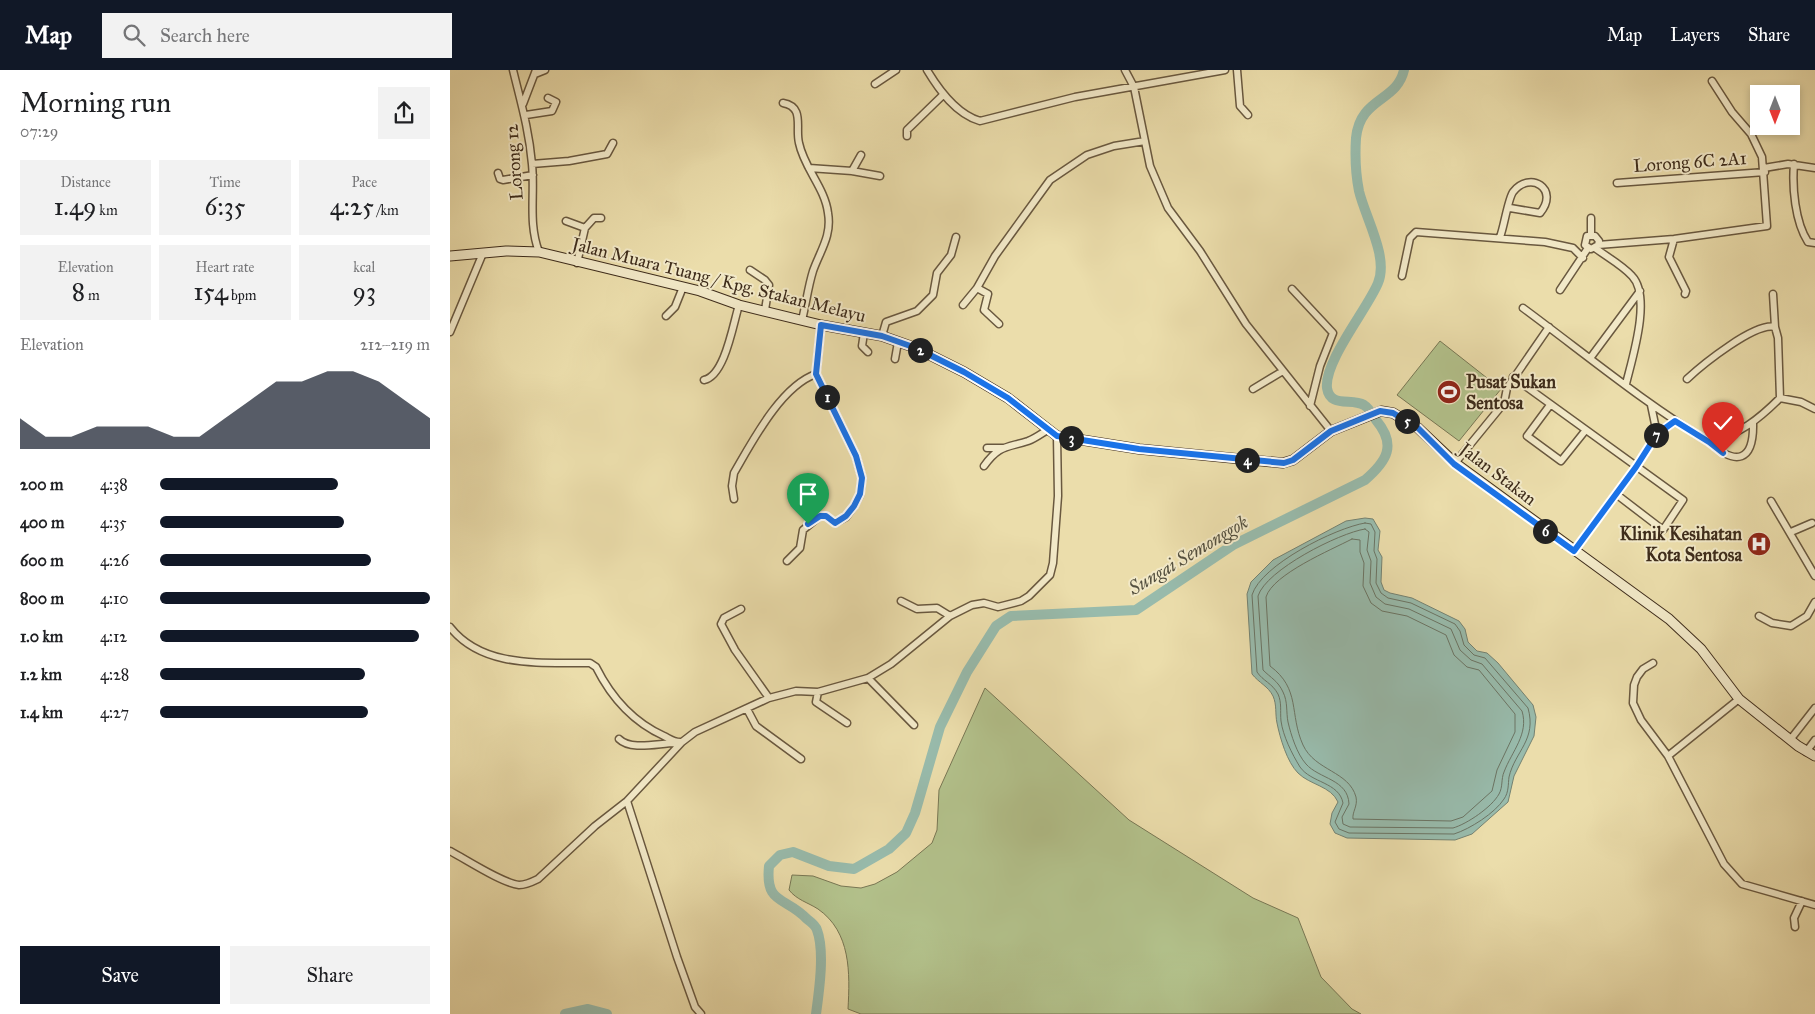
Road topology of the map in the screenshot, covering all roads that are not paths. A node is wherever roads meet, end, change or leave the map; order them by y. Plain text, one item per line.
1 (513, 70) edge
2 (545, 70) edge
3 (896, 70) edge
4 (927, 70) edge
5 (1125, 70) edge
6 (1225, 70) edge
7 (1237, 70) edge
8 (536, 72) edge
9 (1712, 82) dead end
10 (875, 84) dead end
11 (1134, 87) junction
12 (943, 95) junction
13 (548, 98) dead end
14 (783, 103) dead end
15 (523, 104) junction
16 (1248, 115) dead end
17 (526, 116) junction
18 (907, 136) dead end
19 (1145, 142) junction
20 (613, 143) dead end
21 (861, 155) dead end
22 (532, 164) junction
23 (1794, 164) junction
24 (809, 168) junction
25 (1815, 168) edge
26 (1764, 170) junction
27 (852, 171) junction
28 (498, 173) dead end
29 (532, 175) junction
30 (880, 176) dead end
31 (1617, 183) dead end
32 (1510, 208) junction
33 (601, 218) dead end
34 (1591, 218) dead end
35 (566, 221) dead end
36 (585, 228) junction
37 (1591, 235) junction
38 (956, 237) dead end
39 (1500, 237) junction
40 (1674, 239) junction
41 (1815, 243) edge
42 (1594, 247) junction
43 (539, 252) junction
44 (483, 253) junction
45 (450, 256) edge
46 (1583, 258) junction
47 (578, 263) junction
48 (750, 270) dead end
49 (1402, 276) dead end
50 (683, 287) junction
51 (977, 288) junction
52 (1292, 289) dead end
53 (1560, 290) dead end
54 (1640, 290) junction
55 (1685, 294) dead end
56 (1773, 294) dead end
57 (739, 305) junction
58 (963, 305) dead end
59 (1523, 308) dead end
60 (765, 310) junction
61 (666, 316) dead end
62 (802, 320) junction
63 (999, 324) dead end
64 (821, 325) junction
65 (1549, 327) junction
66 (1775, 327) junction
67 (450, 332) edge
68 (864, 333) junction
69 (882, 336) junction
70 (898, 342) junction
71 (868, 352) dead end
72 (1591, 357) junction
73 (896, 359) dead end
74 (1283, 371) junction
75 (816, 374) junction
76 (1513, 378) junction
77 (1687, 379) dead end
78 (704, 380) dead end
79 (1626, 384) junction
80 (1253, 389) dead end
81 (1780, 398) junction
82 (1550, 405) junction
83 (1651, 405) junction
84 (1310, 406) junction
85 (1815, 409) edge
86 (1675, 421) junction
87 (1752, 423) junction
88 (1049, 429) junction
89 (1331, 431) junction
90 (1585, 431) junction
91 (1657, 434) junction
92 (1057, 436) junction
93 (1709, 442) junction
94 (987, 448) dead end
95 (1004, 448) junction
96 (1454, 464) junction
97 (984, 466) dead end
98 (1636, 467) junction
99 (1616, 494) junction
100 (734, 499) dead end
101 (1771, 501) dead end
102 (1812, 523) dead end
103 (1791, 532) junction
104 (1574, 551) junction
105 (787, 561) dead end
106 (1815, 576) edge
107 (901, 601) dead end
108 (1815, 602) edge
109 (741, 609) dead end
110 (950, 616) junction
111 (1759, 616) dead end
112 (450, 627) edge
113 (1653, 663) dead end
114 (868, 678) junction
115 (818, 692) junction
116 (769, 698) junction
117 (1739, 699) junction
118 (1815, 708) edge
119 (747, 709) junction
120 (847, 723) dead end
121 (914, 725) dead end
122 (619, 739) dead end
123 (1790, 740) junction
124 (1815, 740) edge
125 (679, 742) junction
126 (1806, 752) junction
127 (1668, 756) junction
128 (1815, 756) edge
129 (801, 759) dead end
130 (627, 801) junction
131 (450, 851) edge
132 (1802, 901) junction
133 (1815, 905) edge
134 (1795, 927) dead end
135 (701, 1014) edge

1 - 15 street, Lorong 12
2 - 8 street
3 - 10 street
4 - 12 street
5 - 11 street
6 - 11 street
7 - 16 street
8 - 15 street
9 - 26 street
11 - 12 street
11 - 19 street
12 - 18 street
13 - 17 street
14 - 24 street
15 - 17 street, Lorong 12
17 - 22 street, Lorong 12
19 - 51 street
19 - 74 street
20 - 22 street
21 - 27 street
22 - 29 street, Lorong 12
23 - 25 street, Lorong 6C 2A1
23 - 26 street, Lorong 6C 2A1
23 - 41 street
24 - 27 street
24 - 62 street
26 - 31 street, Lorong 6C 2A1
26 - 40 street
27 - 30 street
28 - 29 street
29 - 43 street, Lorong 12
32 - 32 street
32 - 39 street
33 - 36 street
34 - 37 street
35 - 36 street
36 - 47 street
37 - 42 street
37 - 42 street
38 - 69 street
39 - 46 street
39 - 49 street
40 - 42 street
40 - 55 street
42 - 46 street
42 - 54 street
43 - 44 main road, Jalan Muara Tuang / Kpg. Stakan Melayu
43 - 47 main road, Jalan Muara Tuang / Kpg. Stakan Melayu
44 - 45 main road, Jalan Muara Tuang / Kpg. Stakan Melayu
44 - 67 street
46 - 53 street
47 - 50 main road, Jalan Muara Tuang / Kpg. Stakan Melayu
48 - 60 street
50 - 57 main road, Jalan Muara Tuang / Kpg. Stakan Melayu
50 - 61 street
51 - 58 street
51 - 63 street
52 - 84 street
54 - 72 street
54 - 79 street
56 - 66 street
57 - 60 main road, Jalan Muara Tuang / Kpg. Stakan Melayu
57 - 78 street
59 - 65 street
60 - 62 main road, Jalan Muara Tuang / Kpg. Stakan Melayu
62 - 64 main road, Jalan Muara Tuang / Kpg. Stakan Melayu
64 - 68 main road, Jalan Muara Tuang / Kpg. Stakan Melayu
64 - 75 street
65 - 72 street
65 - 76 street
66 - 77 street
66 - 81 street
68 - 69 main road, Jalan Muara Tuang / Kpg. Stakan Melayu
68 - 71 street
69 - 70 main road, Jalan Muara Tuang / Kpg. Stakan Melayu
70 - 73 street
70 - 88 main road, Jalan Muara Tuang / Kpg. Stakan Melayu
72 - 79 street
74 - 80 street
74 - 84 street
75 - 100 street
75 - 105 street
76 - 82 street
76 - 96 street
79 - 83 street
81 - 85 street
81 - 87 street
82 - 90 street
82 - 90 street
83 - 86 street
83 - 91 street
84 - 89 street
86 - 91 street
86 - 93 street
87 - 93 street
87 - 93 street
88 - 92 main road, Jalan Muara Tuang / Kpg. Stakan Melayu
88 - 95 street
89 - 92 main road
89 - 96 main road, Jalan Stakan
90 - 98 street
91 - 98 street
92 - 110 street
94 - 95 street
95 - 97 street
96 - 104 main road, Jalan Stakan
98 - 99 street
98 - 99 street
99 - 104 street
101 - 103 street
102 - 103 street
103 - 106 street
104 - 117 main road, Jalan Stakan
107 - 110 street
108 - 111 street
109 - 116 street
110 - 114 street
112 - 125 street
113 - 127 street
114 - 115 street
114 - 121 street
115 - 116 street
115 - 120 street
116 - 119 street
117 - 123 main road, Jalan Stakan
117 - 127 street
118 - 123 street
119 - 125 street
119 - 129 street
122 - 125 street
123 - 126 main road, Jalan Stakan
124 - 126 street
125 - 130 street
126 - 128 main road, Jalan Stakan
127 - 132 street
130 - 131 street
130 - 135 street
132 - 133 street
132 - 134 street

